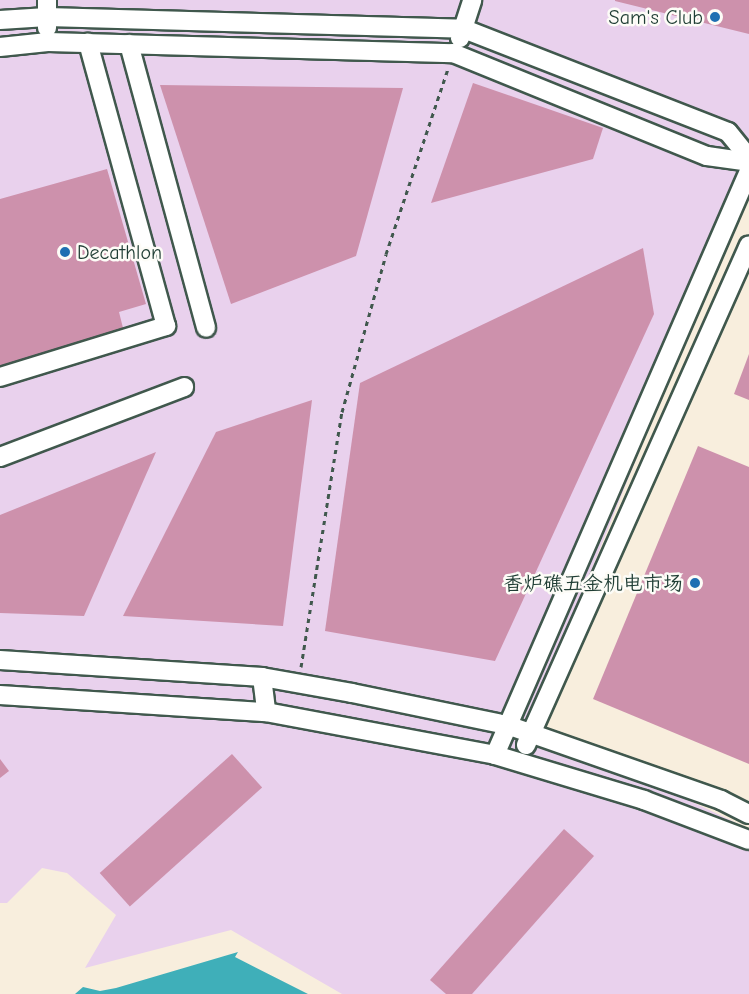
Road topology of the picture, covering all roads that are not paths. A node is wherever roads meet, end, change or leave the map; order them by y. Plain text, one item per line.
1 (472, 0) edge
2 (47, 8) edge
3 (0, 20) edge
4 (464, 28) junction
5 (48, 42) junction
6 (88, 43) junction
7 (129, 44) junction
8 (0, 47) edge
9 (453, 53) junction
10 (749, 160) edge
11 (749, 171) edge
12 (749, 245) edge
13 (206, 327) dead end
14 (0, 377) edge
15 (183, 387) dead end
16 (0, 457) edge
17 (0, 660) edge
18 (262, 677) junction
19 (0, 695) edge
20 (266, 712) junction
21 (507, 725) junction
22 (530, 736) junction
23 (495, 755) junction
24 (519, 760) junction
25 (749, 814) edge
26 (749, 840) edge

1 - 4 street
2 - 3 street
2 - 4 street
2 - 5 street
4 - 9 street
4 - 10 street
5 - 6 street
5 - 8 street
6 - 7 street
6 - 14 street
7 - 9 street
7 - 13 street
9 - 10 street
11 - 21 street
12 - 22 street
15 - 16 street
17 - 18 street
18 - 20 street
18 - 21 street
19 - 20 street
20 - 23 street
21 - 22 street
21 - 23 street
22 - 24 street
22 - 25 street
23 - 24 street
24 - 26 street

